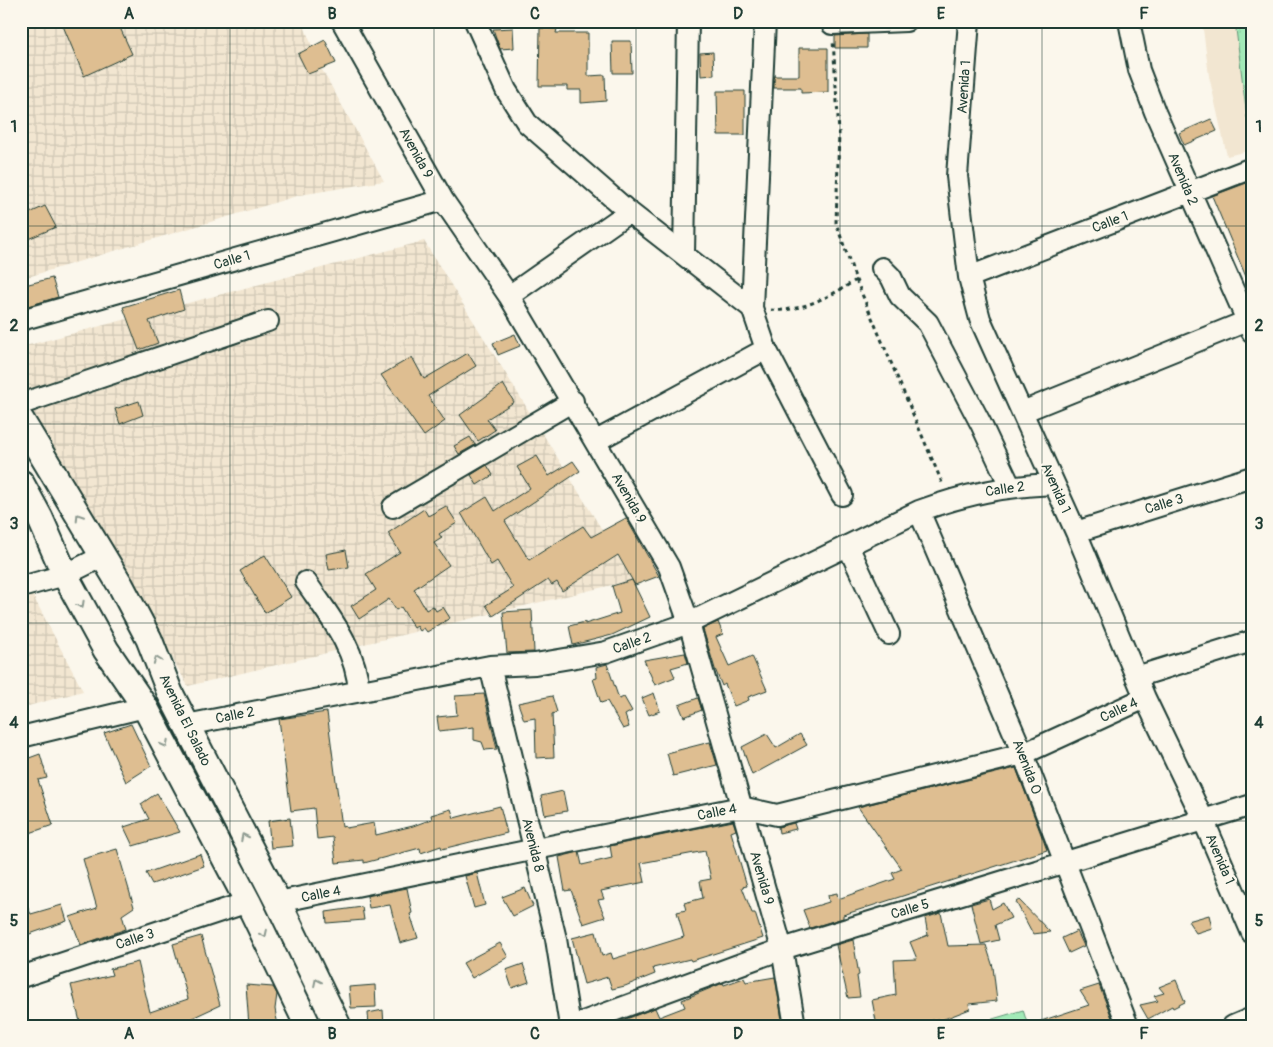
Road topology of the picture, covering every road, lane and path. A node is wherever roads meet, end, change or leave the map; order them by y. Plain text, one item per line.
1 (342, 21) edge
2 (475, 21) edge
3 (688, 21) edge
4 (765, 21) edge
5 (969, 21) edge
6 (1128, 21) edge
7 (906, 22) edge
8 (832, 23) edge
9 (1252, 168) edge
10 (1188, 192) junction
11 (443, 200) junction
12 (628, 212) junction
13 (684, 254) junction
14 (882, 268) dead end
15 (969, 277) junction
16 (856, 280) junction
17 (509, 296) junction
18 (752, 308) junction
19 (21, 320) edge
20 (268, 321) dead end
21 (1250, 324) edge
22 (766, 349) junction
23 (573, 401) junction
24 (21, 404) edge
25 (1022, 412) junction
26 (21, 420) edge
27 (596, 441) junction
28 (1252, 477) edge
29 (21, 483) edge
30 (1054, 484) junction
31 (1010, 486) junction
32 (842, 495) dead end
33 (949, 500) junction
34 (393, 507) dead end
35 (919, 511) junction
36 (1076, 532) junction
37 (848, 546) junction
38 (103, 556) junction
39 (65, 575) junction
40 (306, 582) dead end
41 (21, 587) edge
42 (689, 623) junction
43 (889, 634) dead end
44 (1252, 641) edge
45 (490, 666) junction
46 (1136, 677) junction
47 (359, 691) junction
48 (1145, 698) junction
49 (145, 706) junction
50 (186, 724) junction
51 (21, 737) edge
52 (1023, 754) junction
53 (1252, 805) edge
54 (741, 807) junction
55 (1202, 819) junction
56 (534, 851) junction
57 (1063, 862) junction
58 (248, 902) junction
59 (278, 902) junction
60 (1252, 933) edge
61 (782, 949) junction
62 (21, 977) edge
63 (1252, 1018) edge
64 (308, 1026) edge
65 (338, 1026) edge
66 (571, 1026) edge
67 (795, 1026) edge
68 (1128, 1026) edge
69 (1233, 1026) edge

1 - 11 street, Avenida 9
2 - 12 street
3 - 13 street
4 - 18 street
5 - 15 street, Avenida 1
6 - 10 street, Avenida 2
7 - 8 street
8 - 16 path
9 - 10 street, Calle 1
10 - 15 street, Calle 1
10 - 21 street, Avenida 2
11 - 17 street, Avenida 9
11 - 19 street, Calle 1
12 - 13 street
12 - 17 street
13 - 18 street
14 - 31 street
15 - 25 street, Avenida 1
16 - 18 path
16 - 33 path
17 - 23 street, Avenida 9
18 - 22 street
20 - 24 street
21 - 25 street
22 - 27 street
22 - 32 street
23 - 27 street, Avenida 9
23 - 34 street
25 - 30 street, Avenida 1
38 -> 26 main road, Avenida El Salado
27 - 42 street, Avenida 9
28 - 36 street, Calle 3
29 - 39 main road, Avenida El Salado
30 - 31 street, Calle 2
30 - 36 street, Avenida 1
31 - 33 street, Calle 2
33 - 35 street, Calle 2
35 - 37 street, Calle 2
35 - 52 street, Avenida 0
36 - 46 street, Avenida 1
37 - 42 street, Calle 2
37 - 43 street
38 - 39 street
50 -> 38 main road, Avenida El Salado
39 - 41 street
39 -> 49 main road, Avenida El Salado
40 - 47 street
42 - 45 street, Calle 2
42 - 54 street, Avenida 9
44 - 46 street, Calle 4
45 - 47 street, Calle 2
45 - 56 street, Avenida 8
46 - 48 street, Avenida 1
47 - 50 street, Calle 2
48 - 52 street, Calle 4
48 - 55 street, Avenida 1
49 - 51 street
49 -> 58 main road, Avenida El Salado
59 -> 50 main road, Avenida El Salado
52 - 54 street, Calle 4
52 - 57 street, Avenida 0
53 - 55 street, Calle 5
54 - 56 street, Calle 4
54 - 61 street, Avenida 9
55 - 57 street, Calle 5
55 - 60 street, Avenida 1
56 - 59 street, Calle 4
56 - 66 street, Avenida 8
57 - 61 street, Calle 5
57 - 68 street, Avenida 0
58 - 62 street, Calle 3
58 -> 64 main road, Avenida El Salado
65 -> 59 main road, Avenida El Salado
61 - 66 street, Calle 5
61 - 67 street, Avenida 9
63 - 69 street

